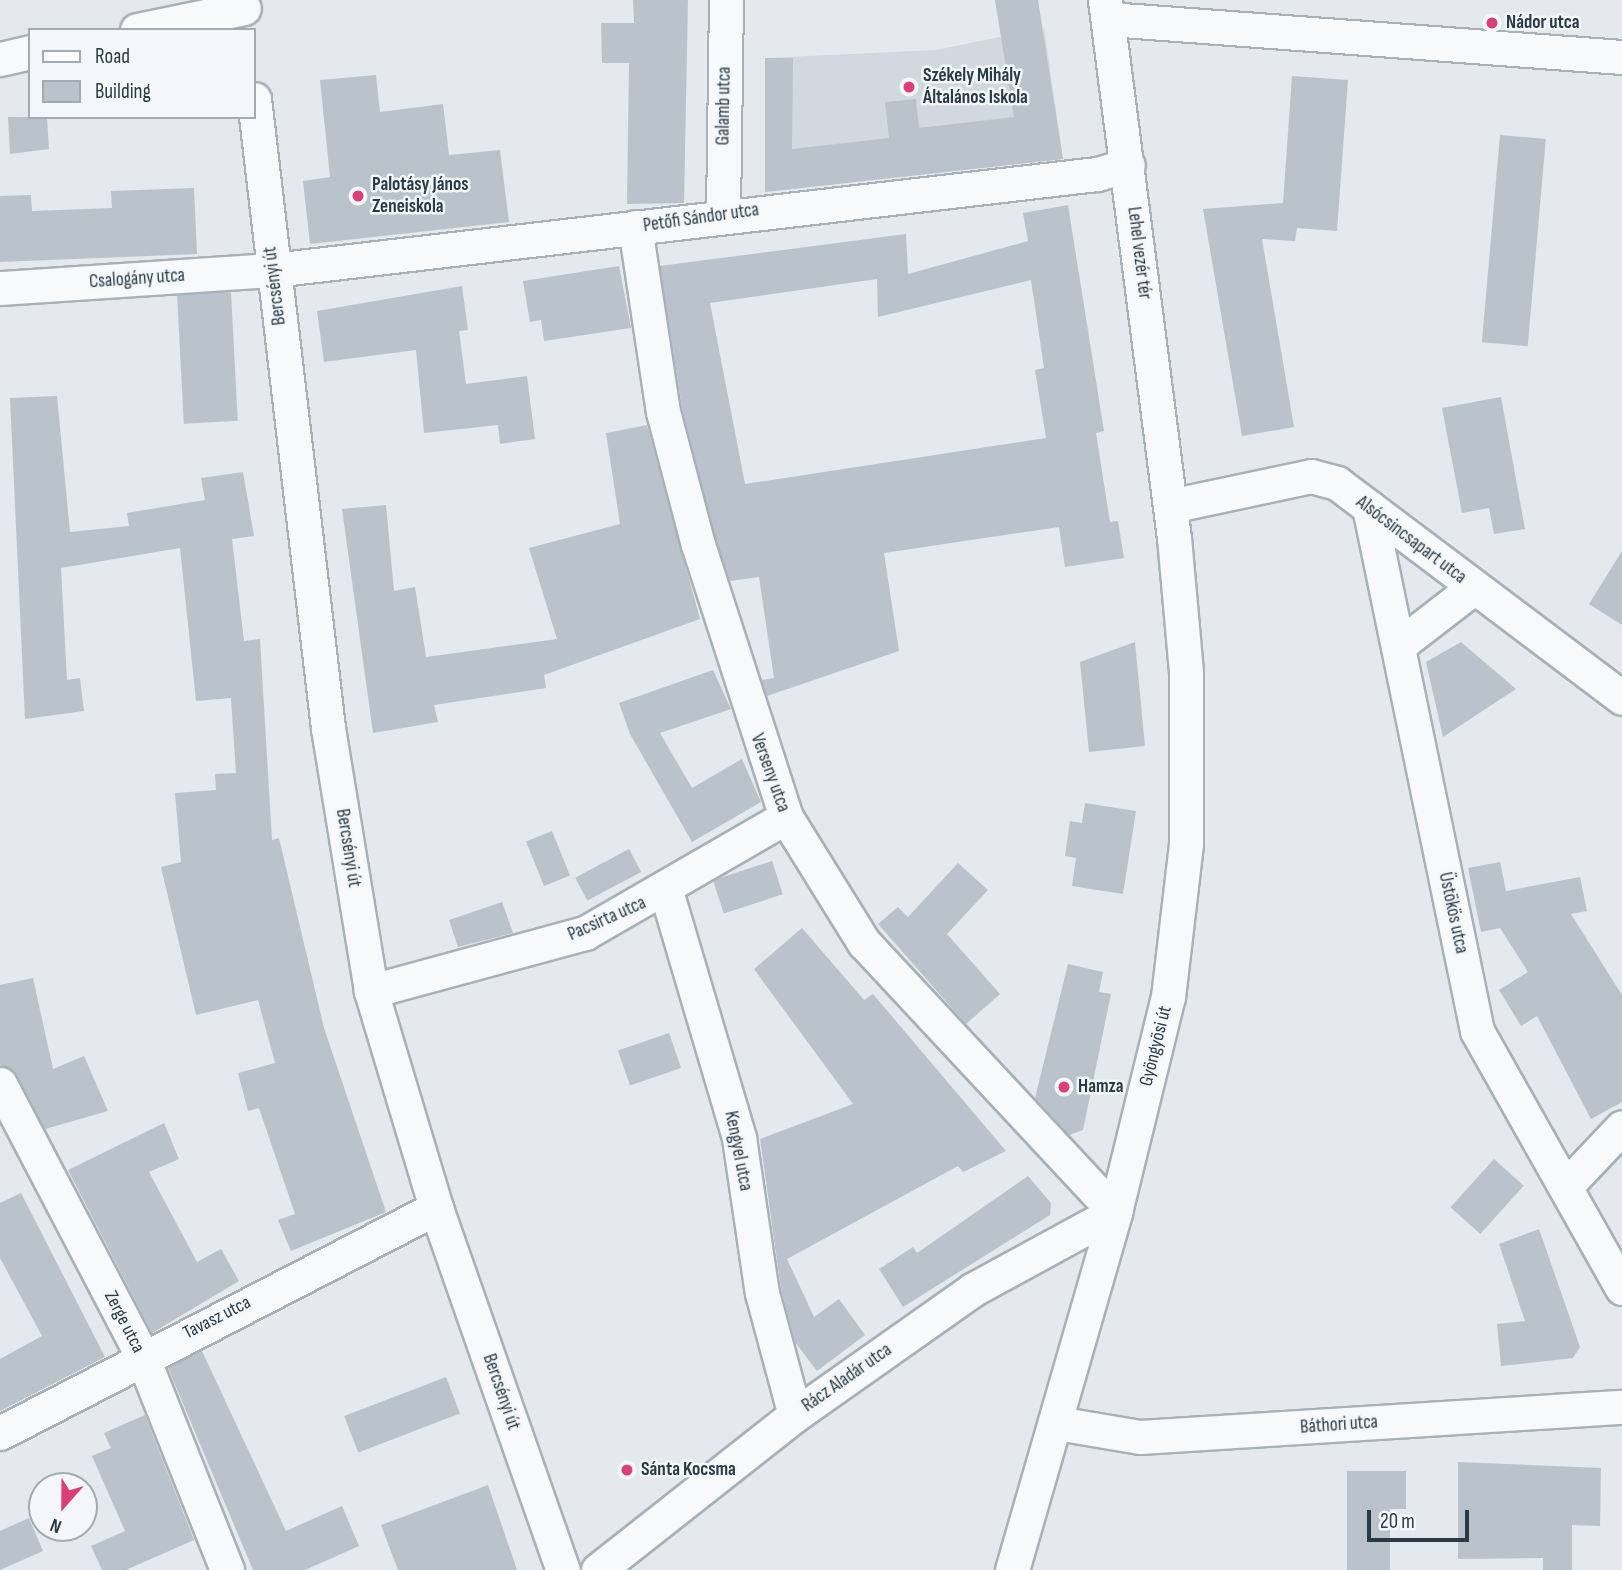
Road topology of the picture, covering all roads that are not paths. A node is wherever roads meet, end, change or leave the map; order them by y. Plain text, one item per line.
1 (726, 0) edge
2 (1107, 9) edge
3 (244, 12) edge
4 (149, 28) edge
5 (28, 52) edge
6 (1622, 57) edge
7 (0, 59) edge
8 (256, 117) edge
9 (1128, 165) junction
10 (723, 213) junction
11 (635, 228) junction
12 (273, 270) junction
13 (0, 288) edge
14 (1170, 506) junction
15 (1369, 507) junction
16 (1474, 588) junction
17 (1398, 646) junction
18 (1622, 698) edge
19 (786, 817) junction
20 (666, 891) junction
21 (371, 991) junction
22 (0, 1084) edge
23 (1622, 1127) edge
24 (1566, 1186) junction
25 (436, 1208) junction
26 (1115, 1212) junction
27 (1622, 1288) edge
28 (142, 1356) junction
29 (1622, 1407) edge
30 (794, 1415) junction
31 (1057, 1423) junction
32 (0, 1433) edge
33 (227, 1570) edge
34 (563, 1570) edge
35 (598, 1570) edge
36 (1012, 1570) edge

1 - 10 street, Galamb utca
2 - 6 street
2 - 9 street, Lehel vezér tér
3 - 4 street
5 - 7 street
8 - 12 street, Bercsényi út
9 - 10 street, Petőfi Sándor utca
9 - 14 street, Lehel vezér tér
10 - 11 street, Petőfi Sándor utca
11 - 12 street, Petőfi Sándor utca
11 - 19 street, Verseny utca
12 - 13 street, Csalogány utca
12 - 21 street, Bercsényi út
14 - 15 street, Alsócsincsapart utca
14 - 26 street, Gyöngyösi út
15 - 16 street, Alsócsincsapart utca
15 - 17 street, Üstökös utca
16 - 17 street
16 - 18 street, Alsócsincsapart utca
17 - 24 street, Üstökös utca
19 - 20 street, Pacsirta utca
19 - 26 street, Verseny utca
20 - 21 street, Pacsirta utca
20 - 30 street, Kengyel utca
21 - 25 street, Bercsényi út
22 - 28 street, Zerge utca
23 - 24 street
24 - 27 street, Üstökös utca
25 - 28 street, Tavasz utca
25 - 34 street, Bercsényi út
26 - 30 street, Rácz Aladár utca
26 - 31 street, Gyöngyösi út
28 - 32 street, Tavasz utca
28 - 33 street, Zerge utca
29 - 31 street, Báthori utca
30 - 35 street, Rácz Aladár utca
31 - 36 street, Gyöngyösi út

